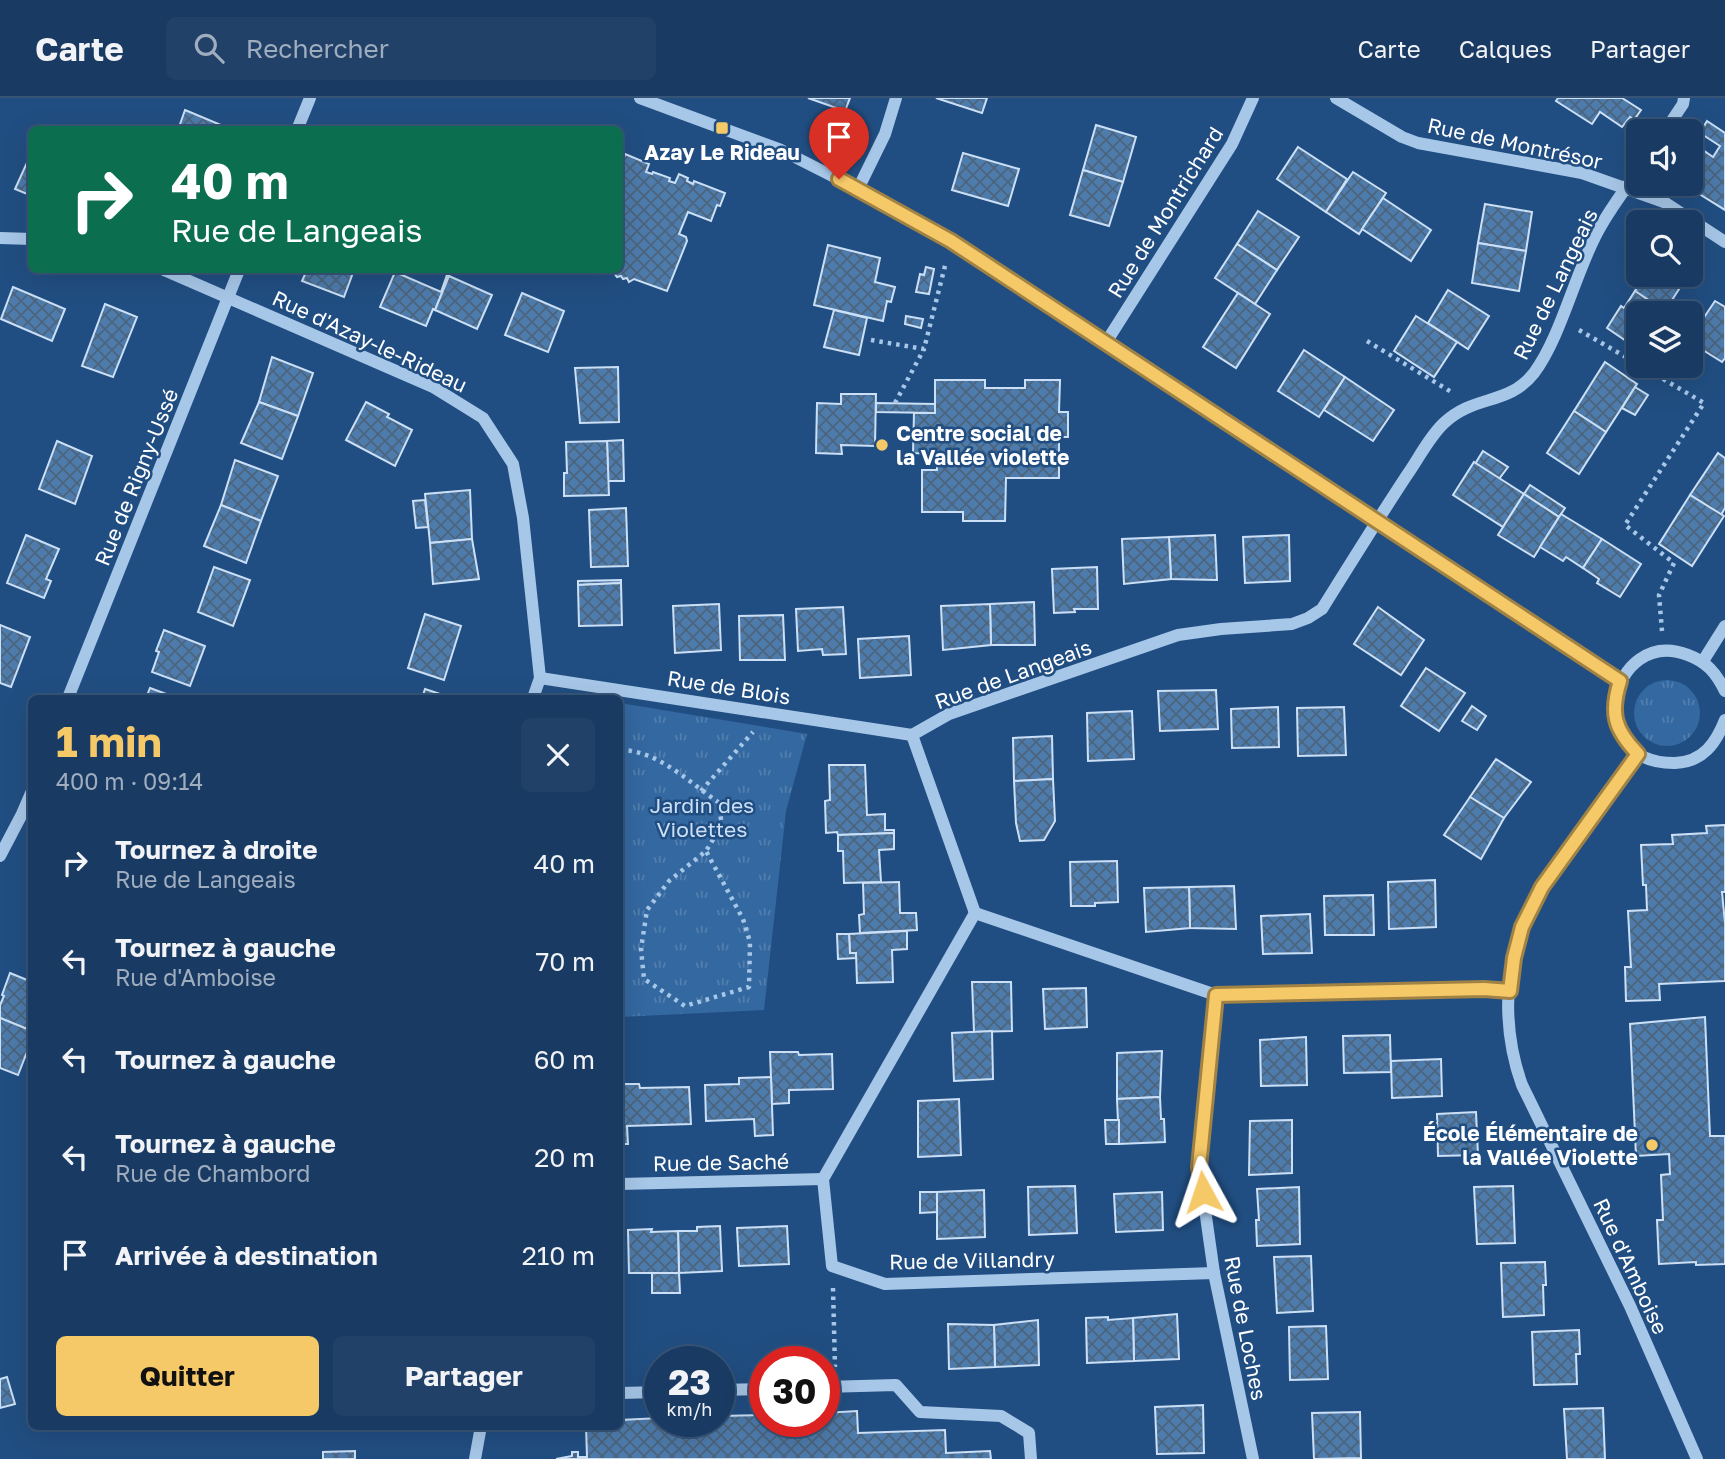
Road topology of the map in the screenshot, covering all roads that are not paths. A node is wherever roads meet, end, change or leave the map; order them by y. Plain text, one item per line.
1 (310, 98) edge
2 (640, 98) edge
3 (896, 98) edge
4 (1254, 98) edge
5 (1336, 98) edge
6 (1684, 98) edge
7 (1673, 119) edge
8 (299, 126) edge
9 (1626, 188) joint
10 (858, 189) junction
11 (1648, 196) edge
12 (0, 237) edge
13 (28, 239) edge
14 (1725, 242) edge
15 (171, 273) edge
16 (238, 273) edge
17 (228, 296) junction
18 (1105, 344) junction
19 (1376, 521) junction
20 (1725, 626) edge
21 (1703, 661) junction
22 (540, 678) junction
23 (1620, 681) junction
24 (1725, 691) edge
25 (69, 695) edge
26 (534, 695) edge
27 (1725, 720) edge
28 (912, 735) junction
29 (1721, 744) edge
30 (1638, 754) junction
31 (27, 816) edge
32 (0, 856) edge
33 (975, 913) junction
34 (1510, 991) junction
35 (1216, 995) junction
36 (823, 1180) junction
37 (623, 1184) edge
38 (1214, 1273) junction
39 (840, 1387) edge
40 (644, 1392) edge
41 (623, 1393) edge
42 (480, 1430) edge
43 (475, 1459) edge
44 (1031, 1459) edge
45 (1253, 1459) edge
46 (1697, 1459) edge

1 - 8 street
2 - 10 street
3 - 10 street
4 - 18 street, Rue de Montrichard
5 - 9 street, Rue de Montrésor
6 - 7 street
9 - 19 street, Rue de Langeais
10 - 18 street
11 - 14 street, Rue de Montrésor
12 - 13 street
15 - 17 street, Rue d'Azay-le-Rideau
16 - 17 street, Rue de Rigny-Ussé
17 - 22 street, Rue d'Azay-le-Rideau
17 - 25 street, Rue de Rigny-Ussé
18 - 19 street
19 - 23 street
19 - 28 street, Rue de Langeais
20 - 21 street
21 - 23 street
21 - 24 street
22 - 26 street, Rue d'Azay-le-Rideau
22 - 28 street, Rue de Blois
23 - 30 street
27 - 29 street
28 - 33 street
29 - 30 street
30 - 34 street, Rue d'Amboise
31 - 32 street
33 - 35 street
33 - 36 street
34 - 35 street
34 - 46 street, Rue d'Amboise
35 - 38 street, Rue de Loches
36 - 37 street, Rue de Saché
36 - 38 street, Rue de Villandry
38 - 45 street, Rue de Loches
39 - 44 street
40 - 41 street
42 - 43 street

